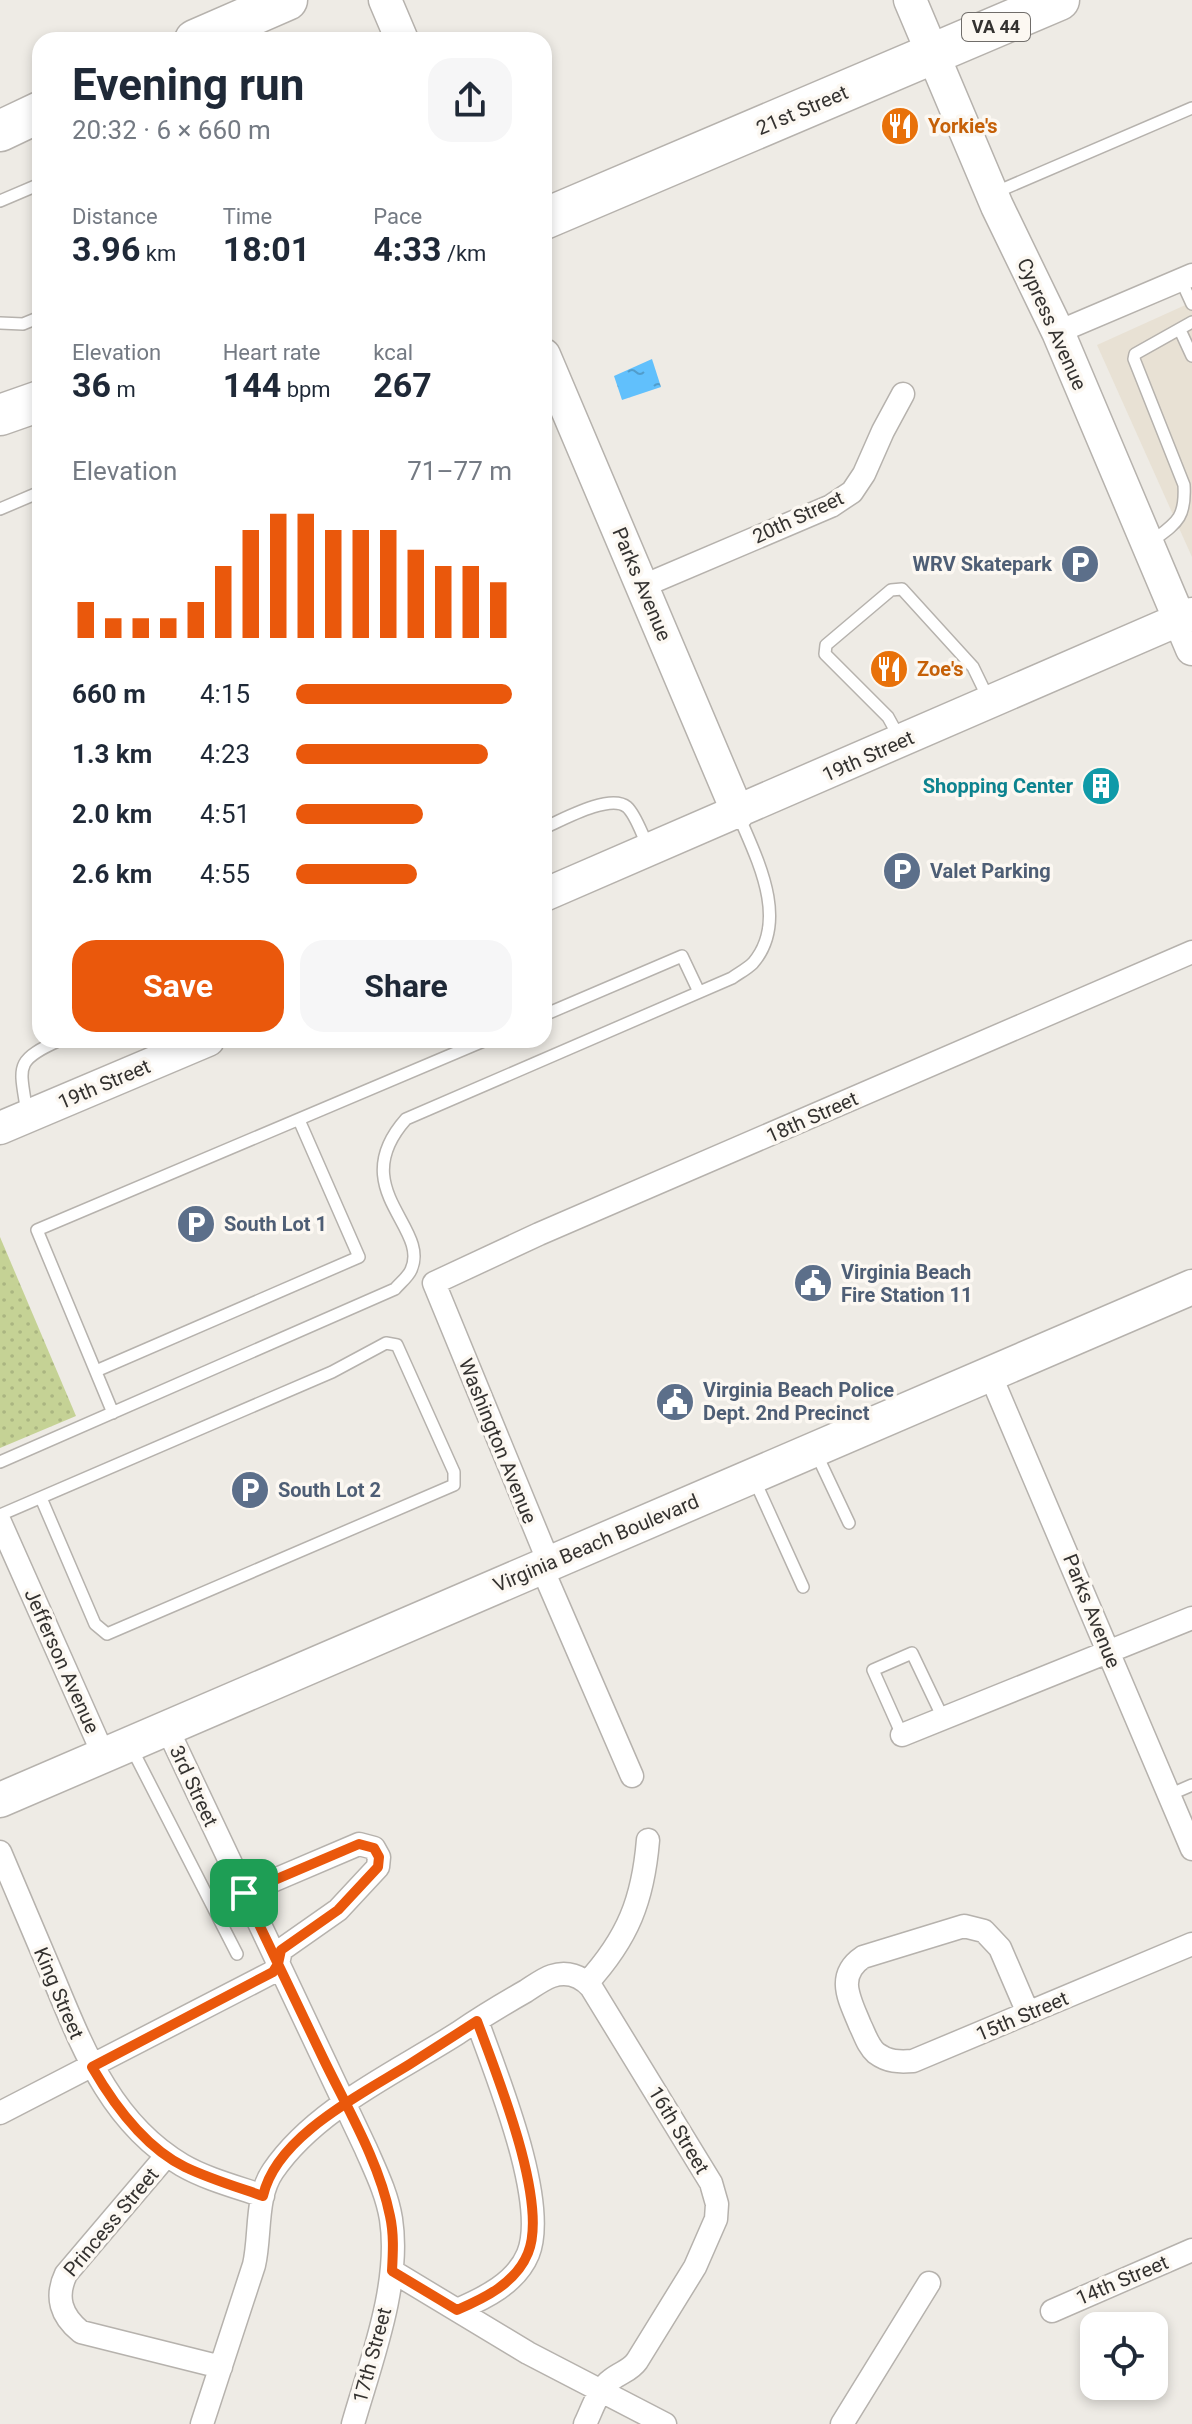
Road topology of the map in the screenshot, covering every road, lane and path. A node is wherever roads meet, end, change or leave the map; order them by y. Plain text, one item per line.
1 (287, 0) edge
2 (385, 0) edge
3 (910, 0) edge
4 (1059, 0) edge
5 (213, 32) edge
6 (399, 32) edge
7 (934, 54) junction
8 (1192, 108) edge
9 (32, 116) edge
10 (0, 131) edge
11 (32, 187) edge
12 (993, 194) junction
13 (0, 201) edge
14 (552, 216) edge
15 (1186, 277) edge
16 (1192, 304) edge
17 (32, 320) edge
18 (1192, 322) edge
19 (0, 323) edge
20 (1180, 330) junction
21 (1058, 332) junction
22 (1192, 356) edge
23 (552, 374) edge
24 (903, 394) dead end
25 (32, 404) edge
26 (0, 415) edge
27 (32, 495) edge
28 (0, 509) edge
29 (1147, 545) junction
30 (643, 586) junction
31 (1185, 617) edge
32 (1192, 649) edge
33 (991, 702) junction
34 (901, 741) junction
35 (738, 813) junction
36 (552, 825) edge
37 (650, 850) junction
38 (552, 892) edge
39 (1192, 952) edge
40 (699, 992) junction
41 (552, 1012) edge
42 (42, 1048) edge
43 (189, 1048) edge
44 (467, 1048) edge
45 (299, 1120) junction
46 (14, 1122) edge
47 (434, 1283) joint
48 (1192, 1287) edge
49 (96, 1371) junction
50 (990, 1374) junction
51 (113, 1413) junction
52 (814, 1449) junction
53 (0, 1462) edge
54 (752, 1475) junction
55 (41, 1498) junction
56 (0, 1515) edge
57 (0, 1522) edge
58 (849, 1523) dead end
59 (544, 1566) junction
60 (803, 1587) dead end
61 (1192, 1618) edge
62 (1109, 1653) junction
63 (943, 1718) junction
64 (167, 1728) junction
65 (902, 1735) joint
66 (117, 1750) junction
67 (632, 1776) dead end
68 (1192, 1785) edge
69 (1169, 1795) junction
70 (0, 1800) edge
71 (648, 1840) dead end
72 (1192, 1849) edge
73 (0, 1852) edge
74 (244, 1893) junction
75 (1192, 1944) edge
76 (237, 1954) dead end
77 (278, 1964) junction
78 (587, 1983) junction
79 (1028, 2013) junction
80 (477, 2021) junction
81 (92, 2067) junction
82 (345, 2104) junction
83 (0, 2113) edge
84 (167, 2155) junction
85 (263, 2196) junction
86 (1192, 2250) edge
87 (392, 2271) junction
88 (929, 2283) dead end
89 (457, 2310) junction
90 (1052, 2311) dead end
91 (221, 2367) junction
92 (601, 2391) junction
93 (202, 2424) edge
94 (353, 2424) edge
95 (585, 2424) edge
96 (665, 2424) edge
97 (842, 2424) edge

1 - 5 highway
2 - 6 street
3 - 7 street, Cypress Avenue
4 - 7 highway, 21st Street / VA 44
7 - 12 street, Cypress Avenue
7 - 14 highway, 21st Street
8 - 12 lane
9 - 10 highway
11 - 13 lane
12 - 21 street, Cypress Avenue
15 - 16 lane
15 - 21 street
17 - 19 lane
18 - 20 lane
20 - 22 lane
20 - 29 lane
21 - 29 street, Cypress Avenue
23 - 30 street, Parks Avenue
24 - 30 street, 20th Street
25 - 26 highway
27 - 28 lane
29 - 31 street, Cypress Avenue
30 - 35 street, Parks Avenue
31 - 32 street, Cypress Avenue
31 - 33 street, 19th Street
33 - 34 street, 19th Street
33 - 34 lane
34 - 35 street, 19th Street
35 - 37 street, 19th Street
35 - 40 lane
36 - 37 lane
37 - 38 street, 19th Street
39 - 47 street, 18th Street
40 - 41 lane
40 - 51 lane
42 - 46 lane
43 - 46 street, 19th Street
44 - 45 lane
45 - 49 lane
45 - 49 lane
47 - 59 street, Washington Avenue
48 - 50 main road, Virginia Beach Boulevard
49 - 51 lane
50 - 52 main road, Virginia Beach Boulevard
50 - 62 street, Parks Avenue
51 - 53 lane
52 - 54 main road, Virginia Beach Boulevard
52 - 58 lane
54 - 59 main road, Virginia Beach Boulevard
54 - 60 lane
55 - 55 lane
55 - 56 lane
57 - 66 street, Jefferson Avenue
59 - 64 main road, Virginia Beach Boulevard
59 - 67 street, Washington Avenue
61 - 62 street
62 - 63 street
62 - 69 street, Parks Avenue
63 - 65 street
63 - 65 lane
64 - 66 main road, Virginia Beach Boulevard
64 - 74 street, 3rd Street
66 - 70 main road, Virginia Beach Boulevard
66 - 76 lane
68 - 69 lane
69 - 72 street, Parks Avenue
71 - 78 street
73 - 81 street, King Street
74 - 77 street, 3rd Street
74 - 77 street
75 - 79 street, 15th Street
77 - 81 street
77 - 82 street, 3rd Street
78 - 80 street
78 - 92 street, 16th Street
79 - 79 street, 15th Street
80 - 82 street
80 - 89 street
81 - 83 street
81 - 84 street, King Street
82 - 85 street
82 - 87 street, 17th Street
84 - 85 street, King Street
84 - 91 street, Princess Street
85 - 91 street
86 - 90 street, 14th Street
87 - 89 street
87 - 94 street, 17th Street
88 - 97 street
89 - 92 street
91 - 93 street
92 - 95 street, 16th Street
92 - 96 street

